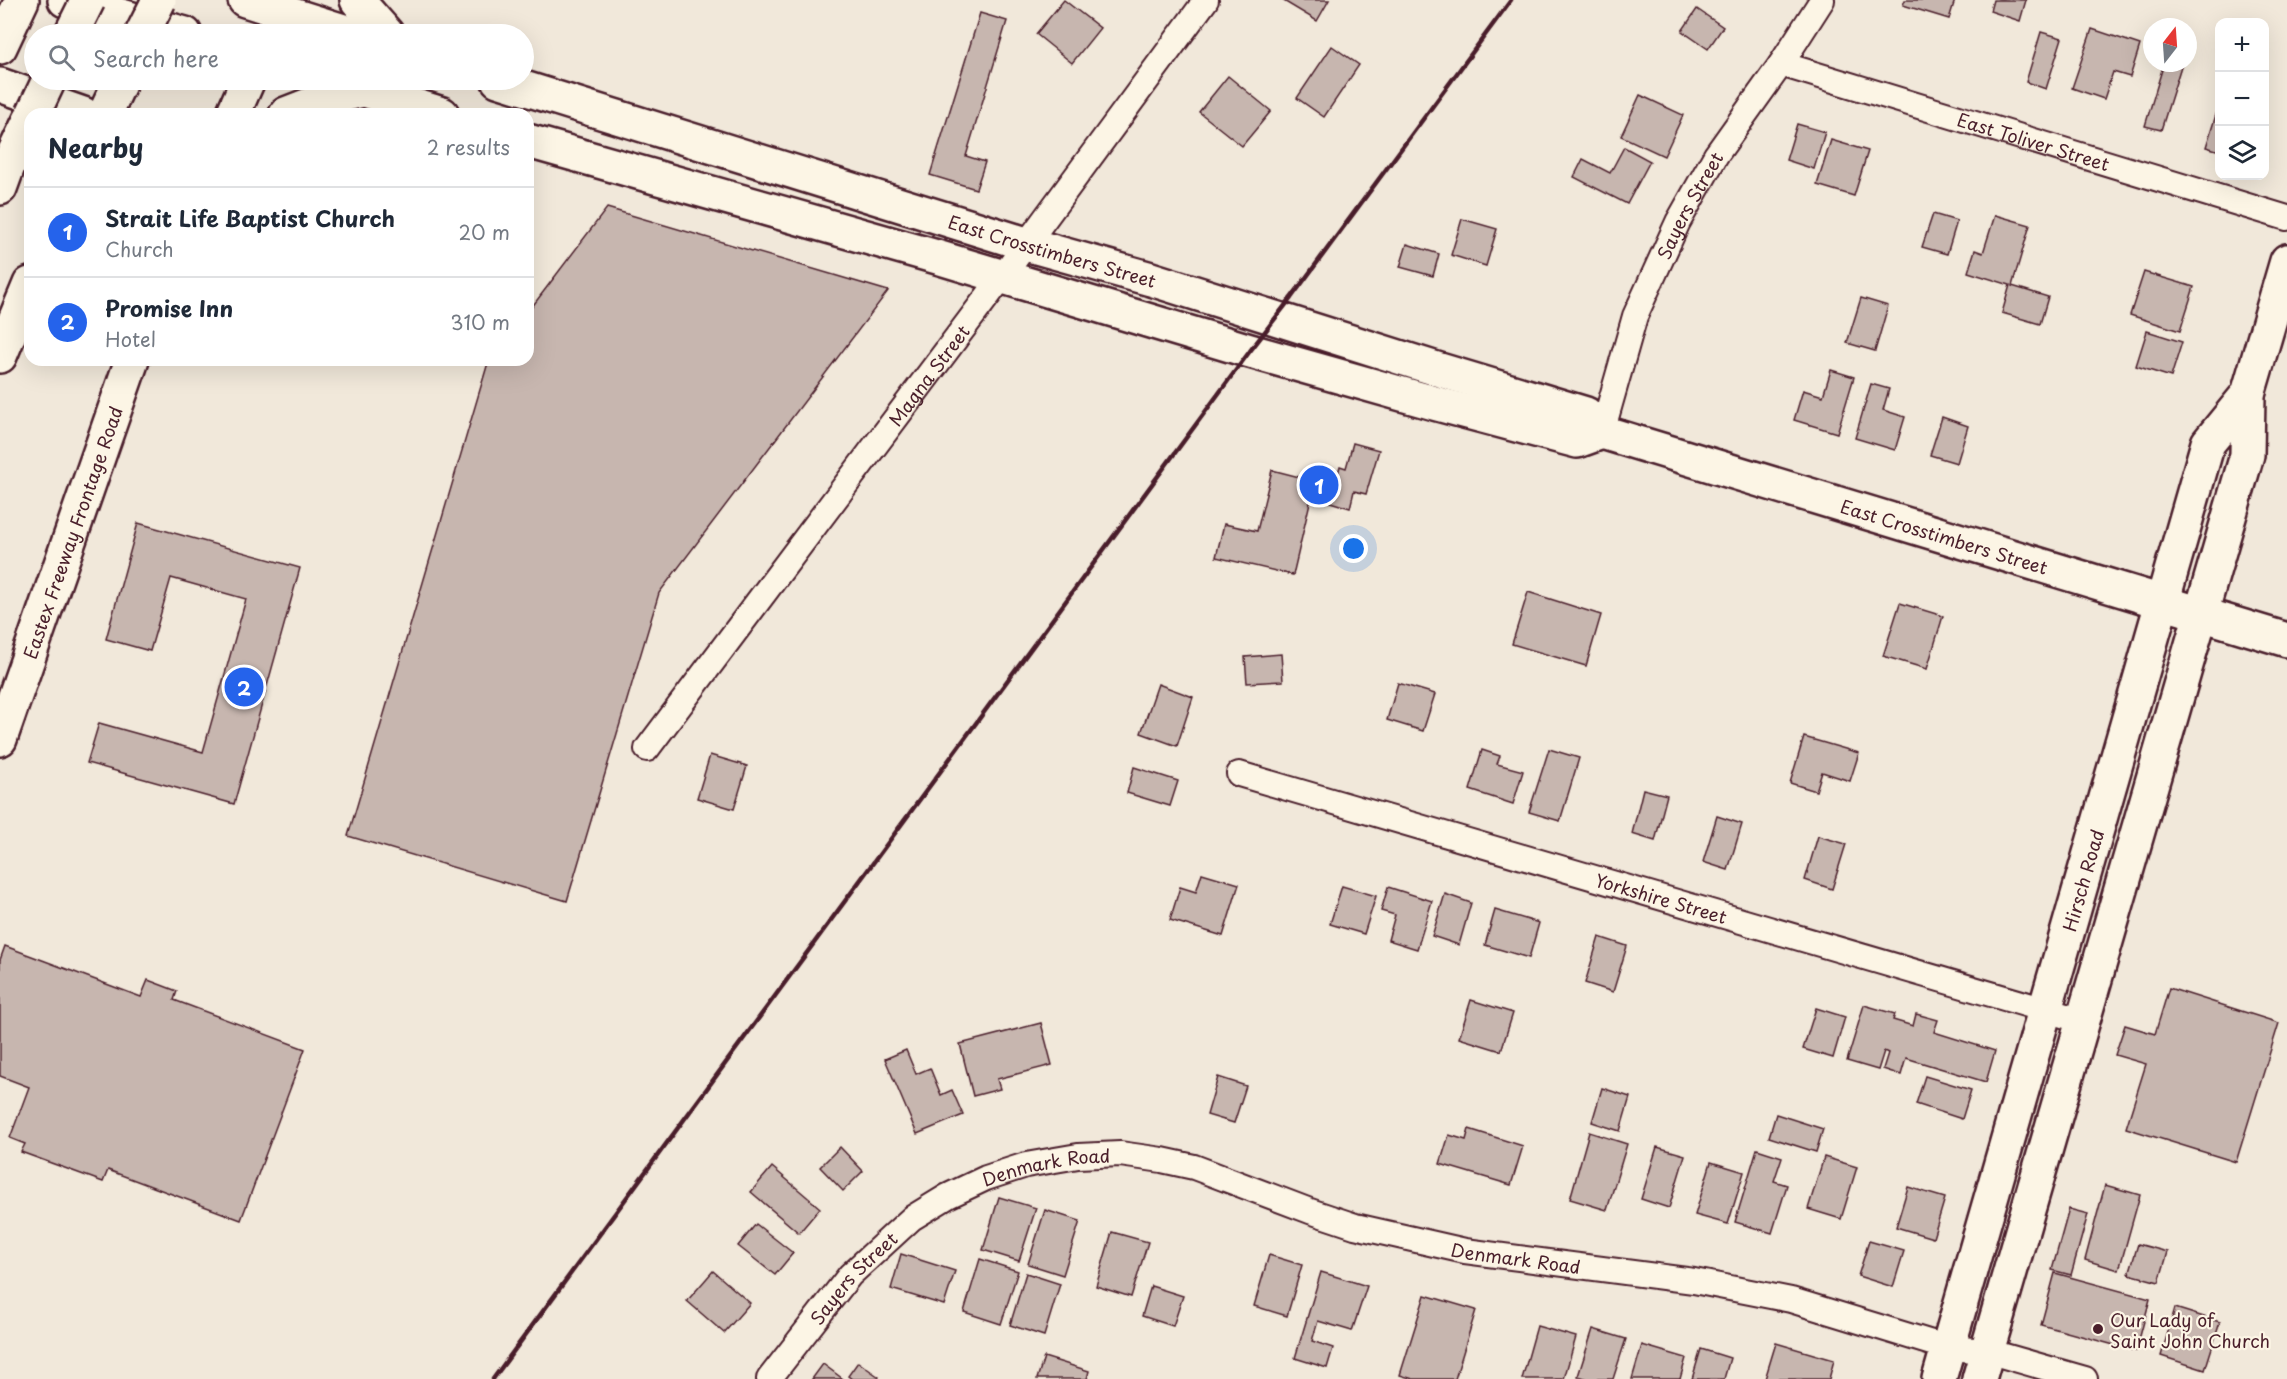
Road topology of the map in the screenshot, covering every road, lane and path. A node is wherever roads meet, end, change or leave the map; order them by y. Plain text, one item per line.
1 (22, 0) edge
2 (65, 0) edge
3 (88, 0) edge
4 (159, 0) edge
5 (245, 0) edge
6 (357, 0) edge
7 (1206, 0) edge
8 (1822, 0) edge
9 (277, 15) edge
10 (76, 24) edge
11 (147, 24) edge
12 (150, 24) edge
13 (313, 24) edge
14 (378, 24) edge
15 (0, 47) edge
16 (1781, 64) junction
17 (0, 85) edge
18 (45, 90) edge
19 (116, 90) edge
20 (244, 90) edge
21 (363, 90) joint
22 (530, 90) edge
23 (36, 108) edge
24 (66, 108) edge
25 (108, 108) edge
26 (236, 108) edge
27 (301, 108) edge
28 (422, 108) edge
29 (24, 133) edge
30 (534, 143) edge
31 (4, 177) edge
32 (2287, 218) edge
33 (1026, 244) junction
34 (2287, 261) edge
35 (1002, 277) junction
36 (24, 298) edge
37 (0, 356) edge
38 (130, 366) edge
39 (2248, 394) junction
40 (1602, 432) junction
41 (2164, 603) junction
42 (2201, 615) junction
43 (2287, 640) edge
44 (0, 739) edge
45 (647, 749) dead end
46 (1239, 774) dead end
47 (2045, 1010) junction
48 (2083, 1022) junction
49 (954, 1193) joint
50 (1948, 1348) junction
51 (1983, 1365) edge
52 (769, 1379) edge
53 (1939, 1379) edge
54 (2085, 1379) edge

1 - 15 main road
2 - 12 main road
3 - 10 main road, bridge
4 - 11 main road, bridge
5 - 9 main road
6 - 14 main road
7 - 33 street, Magna Street
8 - 16 street, Sayers Street
9 - 13 main road
16 - 32 street, East Toliver Street
16 - 40 street, Sayers Street
17 - 24 main road
18 - 23 main road, bridge
19 - 25 main road
20 - 26 main road
21 - 27 main road
21 - 28 main road
22 - 33 main road, East Crosstimbers Street
29 - 31 main road
30 - 35 main road
33 - 35 street, Magna Street
33 - 40 main road, East Crosstimbers Street
34 - 39 main road, Hirsch Road
35 - 40 main road
35 - 45 street, Magna Street
36 - 37 main road
38 - 44 main road, Eastex Freeway Frontage Road
39 - 41 main road, Hirsch Road
39 - 42 main road, Hirsch Road
40 - 41 main road, East Crosstimbers Street
41 - 42 main road, East Crosstimbers Street
41 - 47 main road, Hirsch Road
42 - 43 main road, East Crosstimbers Street
42 - 48 main road, Hirsch Road
46 - 47 street, Yorkshire Street
47 - 48 street, Yorkshire Street
47 - 50 main road, Hirsch Road
48 - 51 main road, Hirsch Road
49 - 50 street, Denmark Road
49 - 52 street, Sayers Street
50 - 51 street, Denmark Road
50 - 53 main road, Hirsch Road
51 - 54 street, Denmark Road

